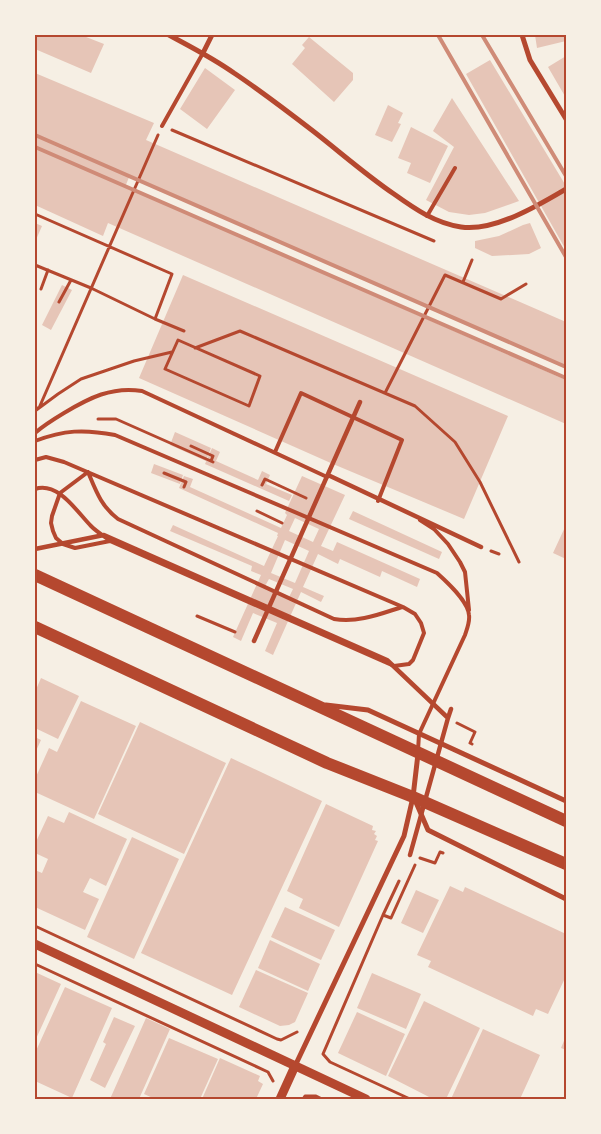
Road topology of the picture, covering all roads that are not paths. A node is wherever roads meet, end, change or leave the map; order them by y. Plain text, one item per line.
1 (168, 35) edge
2 (212, 35) edge
3 (522, 35) edge
4 (203, 53) junction
5 (566, 119) edge
6 (162, 126) road end
7 (455, 168) dead end
8 (566, 189) edge
9 (427, 216) junction
10 (360, 402) dead end
11 (35, 433) edge
12 (35, 441) edge
13 (275, 452) junction
14 (35, 460) edge
15 (88, 472) junction
16 (328, 474) junction
17 (35, 489) edge
18 (60, 493) junction
19 (378, 501) junction
20 (110, 541) junction
21 (481, 547) dead end
22 (35, 549) edge
23 (35, 575) edge
24 (403, 607) junction
25 (269, 608) junction
26 (469, 613) junction
27 (35, 628) edge
28 (254, 641) dead end
29 (313, 704) junction
30 (451, 709) dead end
31 (448, 718) junction
32 (419, 734) junction
33 (418, 753) junction
34 (413, 797) junction
35 (566, 801) edge
36 (565, 821) edge
37 (410, 854) dead end
38 (566, 864) edge
39 (566, 899) edge
40 (35, 944) edge
41 (295, 1066) junction
42 (280, 1099) edge
43 (366, 1099) edge

1 - 4 street
2 - 4 street
3 - 5 street
4 - 6 lane
4 - 9 street
7 - 9 lane
8 - 9 street
10 - 16 street
11 - 13 lane
12 - 26 lane
13 - 19 lane
13 - 19 lane
14 - 15 lane
15 - 18 lane
15 - 24 lane
15 - 24 lane
16 - 21 street
16 - 25 street
17 - 18 lane
18 - 20 lane
18 - 20 lane
19 - 26 lane
20 - 24 lane
22 - 25 street
23 - 29 main road
25 - 28 street
25 - 31 street
26 - 32 lane
27 - 34 main road
29 - 32 street
29 - 33 main road
30 - 31 street
31 - 37 street
32 - 33 lane
32 - 35 street
33 - 34 street
33 - 36 main road
34 - 38 main road
34 - 39 street
34 - 41 street
40 - 41 street
41 - 42 street
41 - 43 street

